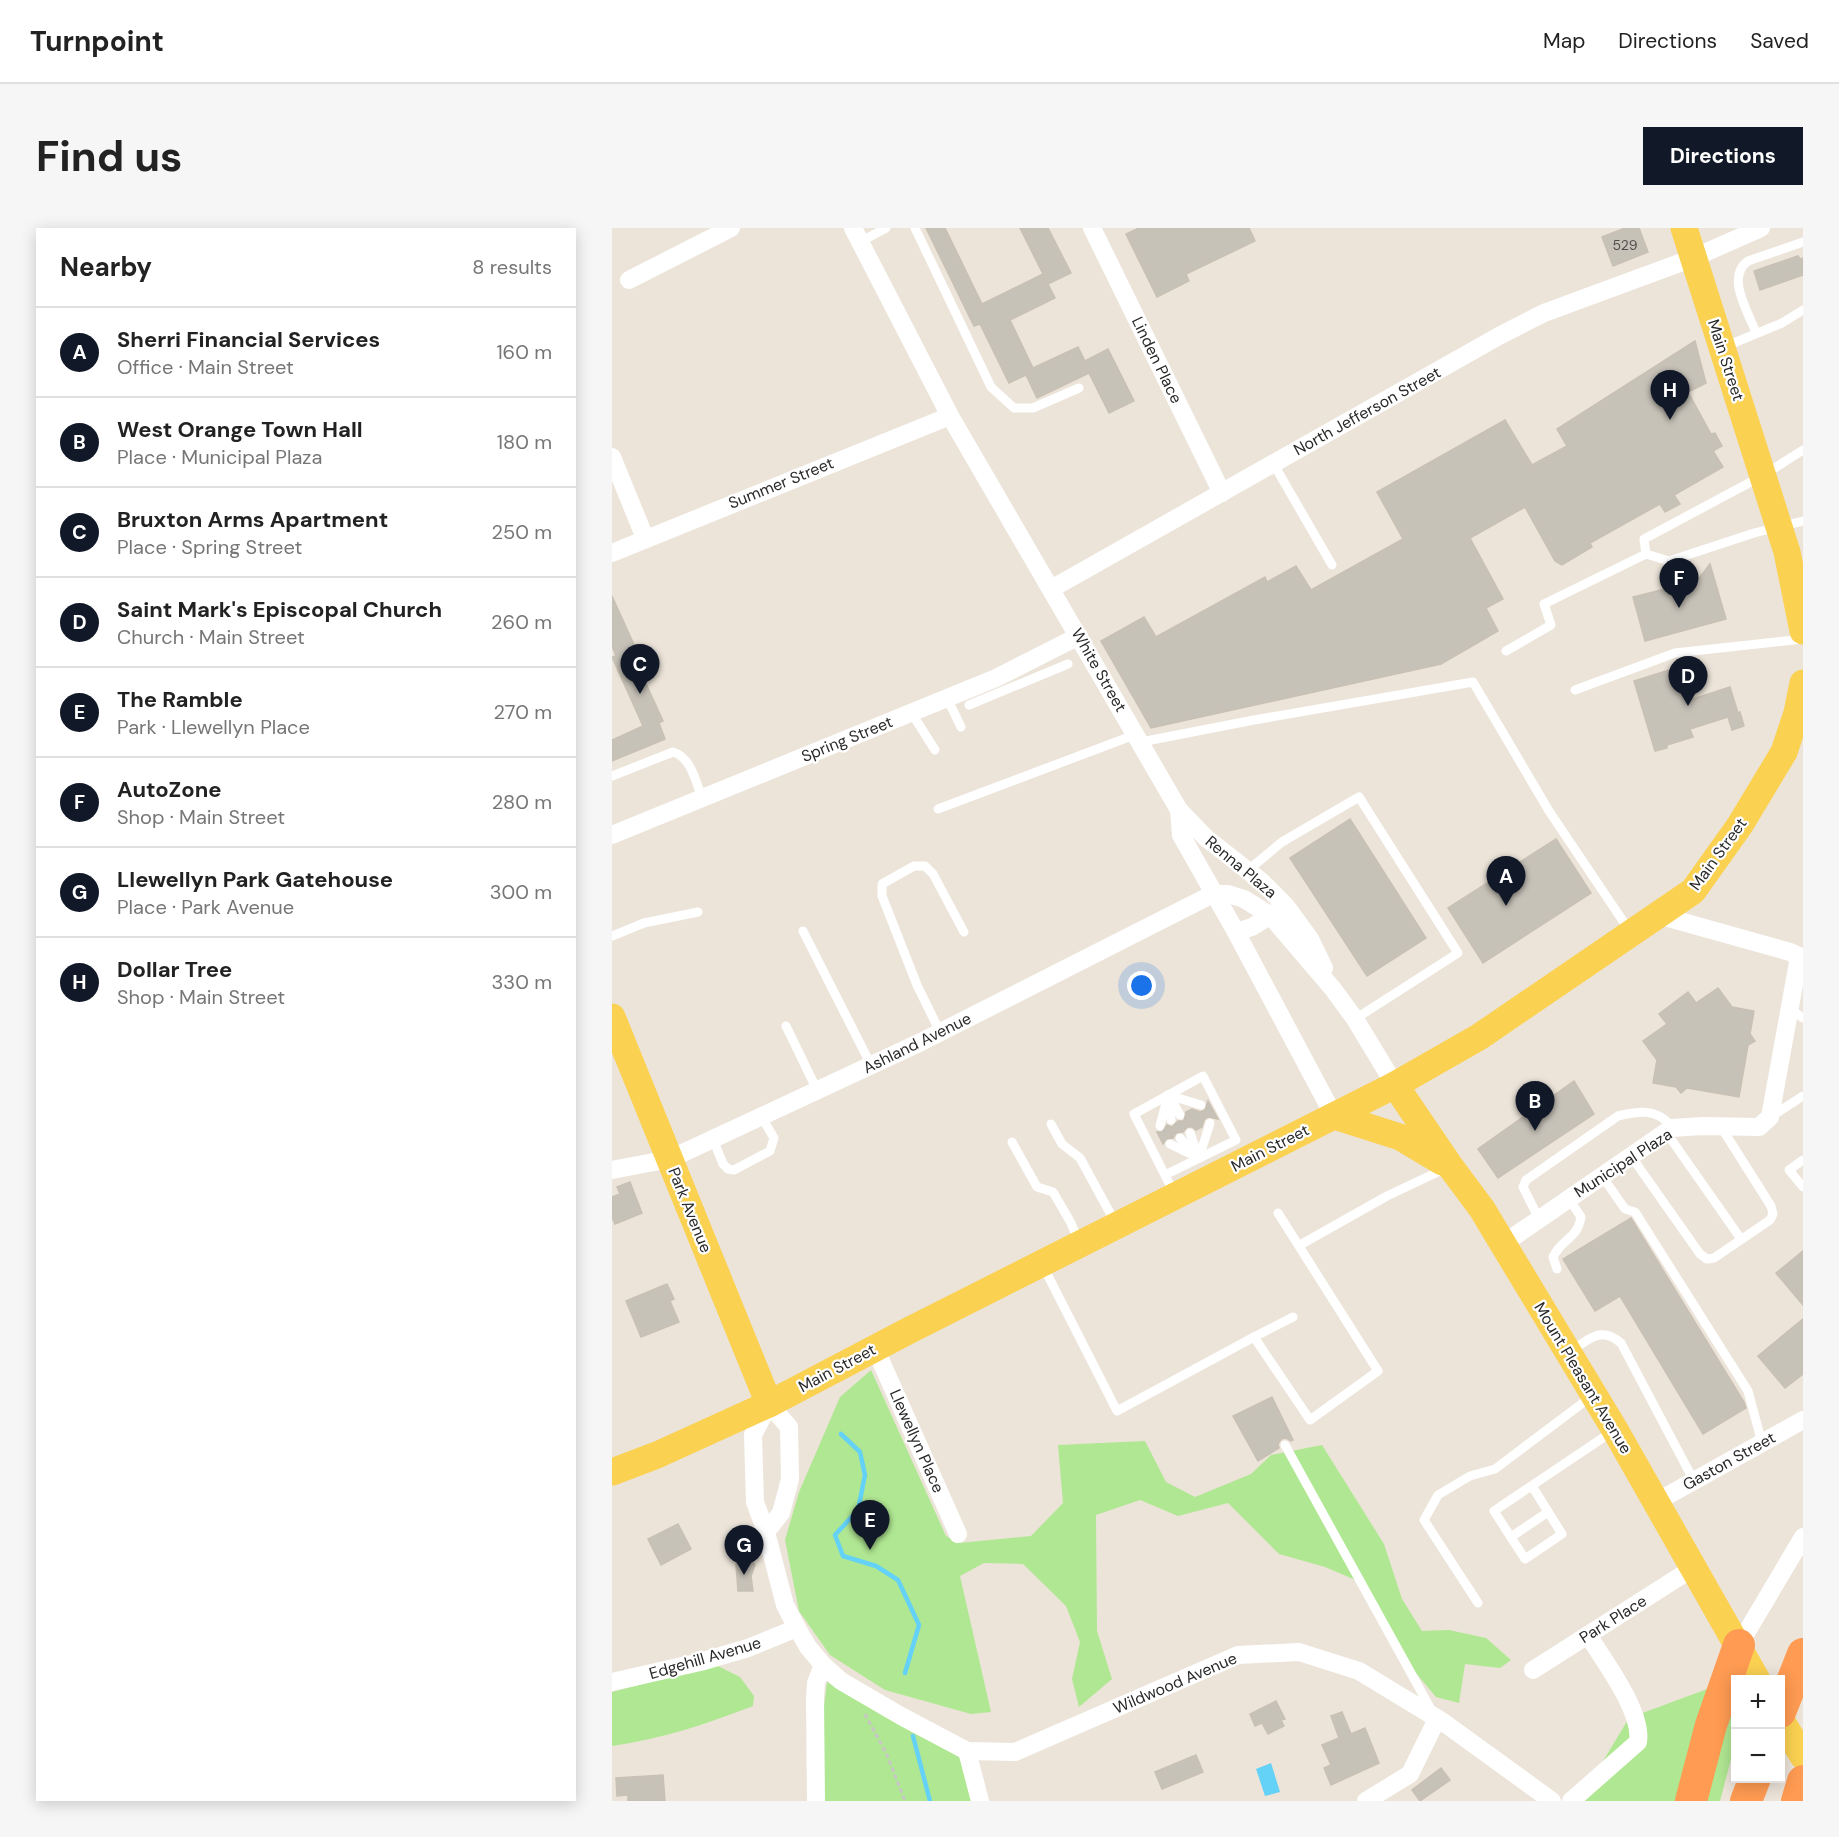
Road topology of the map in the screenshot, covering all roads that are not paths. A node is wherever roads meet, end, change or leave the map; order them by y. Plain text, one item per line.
1 (731, 228) edge
2 (886, 228) edge
3 (915, 228) edge
4 (1092, 228) edge
5 (1684, 228) edge
6 (1761, 228) edge
7 (856, 235) edge
8 (1803, 242) edge
9 (1693, 258) junction
10 (629, 280) dead end
11 (1803, 310) edge
12 (1756, 333) junction
13 (1722, 348) junction
14 (1078, 388) dead end
15 (950, 416) junction
16 (1803, 450) edge
17 (612, 457) edge
18 (1273, 463) junction
19 (1762, 476) junction
20 (1222, 493) junction
21 (1791, 524) edge
22 (645, 538) junction
23 (612, 553) edge
24 (1646, 554) junction
25 (1332, 565) dead end
26 (1051, 589) junction
27 (1803, 632) edge
28 (1079, 636) junction
29 (1803, 639) edge
30 (1506, 651) dead end
31 (1068, 664) dead end
32 (1803, 682) edge
33 (999, 684) junction
34 (1575, 690) dead end
35 (948, 698) junction
36 (969, 705) dead end
37 (911, 712) junction
38 (961, 727) dead end
39 (1139, 738) junction
40 (935, 750) dead end
41 (612, 776) edge
42 (702, 798) junction
43 (938, 809) dead end
44 (1179, 810) junction
45 (612, 835) edge
46 (1247, 871) junction
47 (1213, 894) junction
48 (1286, 906) junction
49 (698, 912) dead end
50 (1270, 915) junction
51 (1658, 915) junction
52 (803, 931) dead end
53 (963, 932) dead end
54 (1236, 932) junction
55 (1631, 932) junction
56 (612, 936) edge
57 (1802, 956) edge
58 (1333, 989) junction
59 (1796, 1013) edge
60 (1355, 1019) junction
61 (786, 1026) dead end
62 (615, 1032) edge
63 (940, 1032) junction
64 (871, 1065) junction
65 (1395, 1085) junction
66 (817, 1090) junction
67 (1168, 1095) junction
68 (1803, 1096) edge
69 (1197, 1107) dead end
70 (1180, 1115) dead end
71 (761, 1116) junction
72 (1334, 1116) junction
73 (1770, 1117) junction
74 (1171, 1120) dead end
75 (1051, 1124) dead end
76 (1206, 1125) dead end
77 (1160, 1126) dead end
78 (1721, 1126) junction
79 (1669, 1130) junction
80 (1190, 1133) dead end
81 (1234, 1136) junction
82 (1180, 1138) dead end
83 (713, 1139) junction
84 (1012, 1142) dead end
85 (1170, 1144) dead end
86 (1631, 1156) junction
87 (1199, 1158) junction
88 (669, 1159) junction
89 (1248, 1160) junction
90 (1803, 1160) edge
91 (1450, 1166) junction
92 (612, 1170) edge
93 (1602, 1176) junction
94 (1171, 1185) junction
95 (1803, 1187) edge
96 (1569, 1199) junction
97 (1278, 1213) dead end
98 (1539, 1219) junction
99 (1117, 1226) junction
100 (1742, 1239) junction
101 (1080, 1244) junction
102 (1503, 1244) junction
103 (1300, 1245) junction
104 (1042, 1264) junction
105 (1557, 1269) dead end
106 (1293, 1317) dead end
107 (1254, 1337) junction
108 (875, 1348) junction
109 (1568, 1352) junction
110 (1594, 1395) junction
111 (769, 1404) junction
112 (1803, 1420) edge
113 (1615, 1430) junction
114 (1762, 1443) junction
115 (1285, 1445) dead end
116 (612, 1472) edge
117 (1694, 1481) junction
118 (1532, 1486) junction
119 (1656, 1502) junction
120 (1548, 1512) junction
121 (766, 1532) junction
122 (958, 1534) dead end
123 (1510, 1537) junction
124 (1803, 1537) edge
125 (1693, 1568) junction
126 (1478, 1603) dead end
127 (797, 1628) junction
128 (1588, 1635) junction
129 (1739, 1645) junction
130 (1803, 1654) edge
131 (823, 1665) junction
132 (1533, 1670) dead end
133 (1754, 1675) edge
134 (612, 1682) edge
135 (1785, 1699) edge
136 (1437, 1719) junction
137 (1785, 1727) edge
138 (967, 1751) junction
139 (1803, 1756) edge
140 (1803, 1781) edge
141 (1753, 1783) edge
142 (816, 1801) edge
143 (980, 1801) edge
144 (1366, 1801) edge
145 (1552, 1801) edge
146 (1571, 1801) edge
147 (1691, 1801) edge
148 (1746, 1801) edge
149 (1797, 1801) edge

1 - 10 street
2 - 7 lane
3 - 14 lane
4 - 20 street, Linden Place
5 - 9 main road, Main Street
6 - 9 street, North Jefferson Street
7 - 15 street, White Street
8 - 12 lane
9 - 13 main road, Main Street
9 - 18 street, North Jefferson Street
11 - 12 lane
12 - 13 lane
13 - 19 main road, Main Street
15 - 22 street, Summer Street
15 - 26 street, White Street
16 - 19 lane
17 - 22 street
18 - 20 street, North Jefferson Street
18 - 25 lane
19 - 21 main road, Main Street
19 - 24 lane
20 - 26 street, North Jefferson Street
21 - 24 lane
21 - 27 main road, Main Street
22 - 23 street, Summer Street
24 - 30 lane
26 - 28 street, White Street
28 - 33 street, Spring Street
28 - 39 street, White Street
29 - 34 lane
31 - 33 lane
32 - 51 main road, Main Street
33 - 35 street, Spring Street
33 - 36 lane
35 - 37 street, Spring Street
35 - 38 lane
37 - 40 lane
37 - 42 street, Spring Street
39 - 43 lane
39 - 44 street, White Street
39 - 55 lane
41 - 42 lane
42 - 45 street, Spring Street
44 - 46 street, Renna Plaza
44 - 47 street, White Street
46 - 48 street, Renna Plaza
46 - 60 lane
47 - 50 street, Renna Plaza
47 - 54 street, White Street
47 - 63 street, Ashland Avenue
48 - 50 street
48 - 58 street, Renna Plaza
49 - 56 lane
50 - 54 street
50 - 58 street, Renna Plaza
51 - 55 main road, Main Street
51 - 57 street
52 - 64 lane
53 - 63 lane
54 - 72 street, White Street
55 - 65 main road, Main Street
57 - 59 street
58 - 60 street, Renna Plaza
59 - 73 street
60 - 65 street, Renna Plaza
61 - 66 lane
62 - 88 main road, Park Avenue
63 - 64 street, Ashland Avenue
64 - 66 street, Ashland Avenue
65 - 72 main road, Main Street
65 - 91 main road, Mount Pleasant Avenue
66 - 71 street, Ashland Avenue
67 - 69 lane
67 - 70 lane
67 - 74 lane
67 - 77 lane
67 - 81 lane
67 - 94 lane
68 - 73 lane
71 - 83 street, Ashland Avenue
71 - 83 lane
72 - 89 main road, Main Street
72 - 91 main road
73 - 78 street, Municipal Plaza
75 - 99 lane
76 - 87 lane
78 - 79 street, Municipal Plaza
78 - 100 lane
79 - 86 street, Municipal Plaza
79 - 98 lane
79 - 100 lane
80 - 87 lane
81 - 87 lane
81 - 89 lane
82 - 87 lane
83 - 88 street, Ashland Avenue
84 - 101 lane
85 - 87 lane
86 - 93 street, Municipal Plaza
86 - 100 lane
87 - 94 lane
88 - 92 street, Ashland Avenue
88 - 111 main road, Park Avenue
89 - 94 main road, Main Street
90 - 95 lane
91 - 102 main road, Mount Pleasant Avenue
91 - 103 lane
93 - 96 street, Municipal Plaza
93 - 114 lane
94 - 99 main road, Main Street
96 - 98 street, Municipal Plaza
96 - 105 lane
97 - 103 lane
98 - 102 street, Municipal Plaza
99 - 101 main road, Main Street
101 - 104 main road, Main Street
102 - 109 main road, Mount Pleasant Avenue
103 - 107 lane
104 - 107 lane
104 - 108 main road, Main Street
106 - 107 lane
108 - 111 main road, Main Street
108 - 122 street, Llewellyn Place
109 - 110 main road, Mount Pleasant Avenue
109 - 117 lane
110 - 113 main road, Mount Pleasant Avenue
110 - 126 lane
111 - 116 main road, Main Street
111 - 121 street
111 - 121 street, Park Avenue
112 - 114 street, Gaston Street
113 - 118 lane
113 - 119 main road, Mount Pleasant Avenue
114 - 117 street, Gaston Street
115 - 136 lane
117 - 119 street, Gaston Street
118 - 120 lane
118 - 123 lane
119 - 125 main road, Mount Pleasant Avenue
120 - 123 lane
120 - 123 lane
121 - 127 street
124 - 129 street
125 - 128 street, Park Place
125 - 129 main road, Mount Pleasant Avenue
127 - 131 street
127 - 134 street, Edgehill Avenue
128 - 132 street, Park Place
128 - 146 street
129 - 133 main road, Mount Pleasant Avenue
129 - 147 highway
130 - 135 highway
131 - 138 street, Wildwood Avenue
131 - 142 street
136 - 138 street, Wildwood Avenue
136 - 144 street
136 - 145 street, Wildwood Avenue
137 - 139 main road
138 - 143 street
140 - 149 highway
141 - 148 highway

